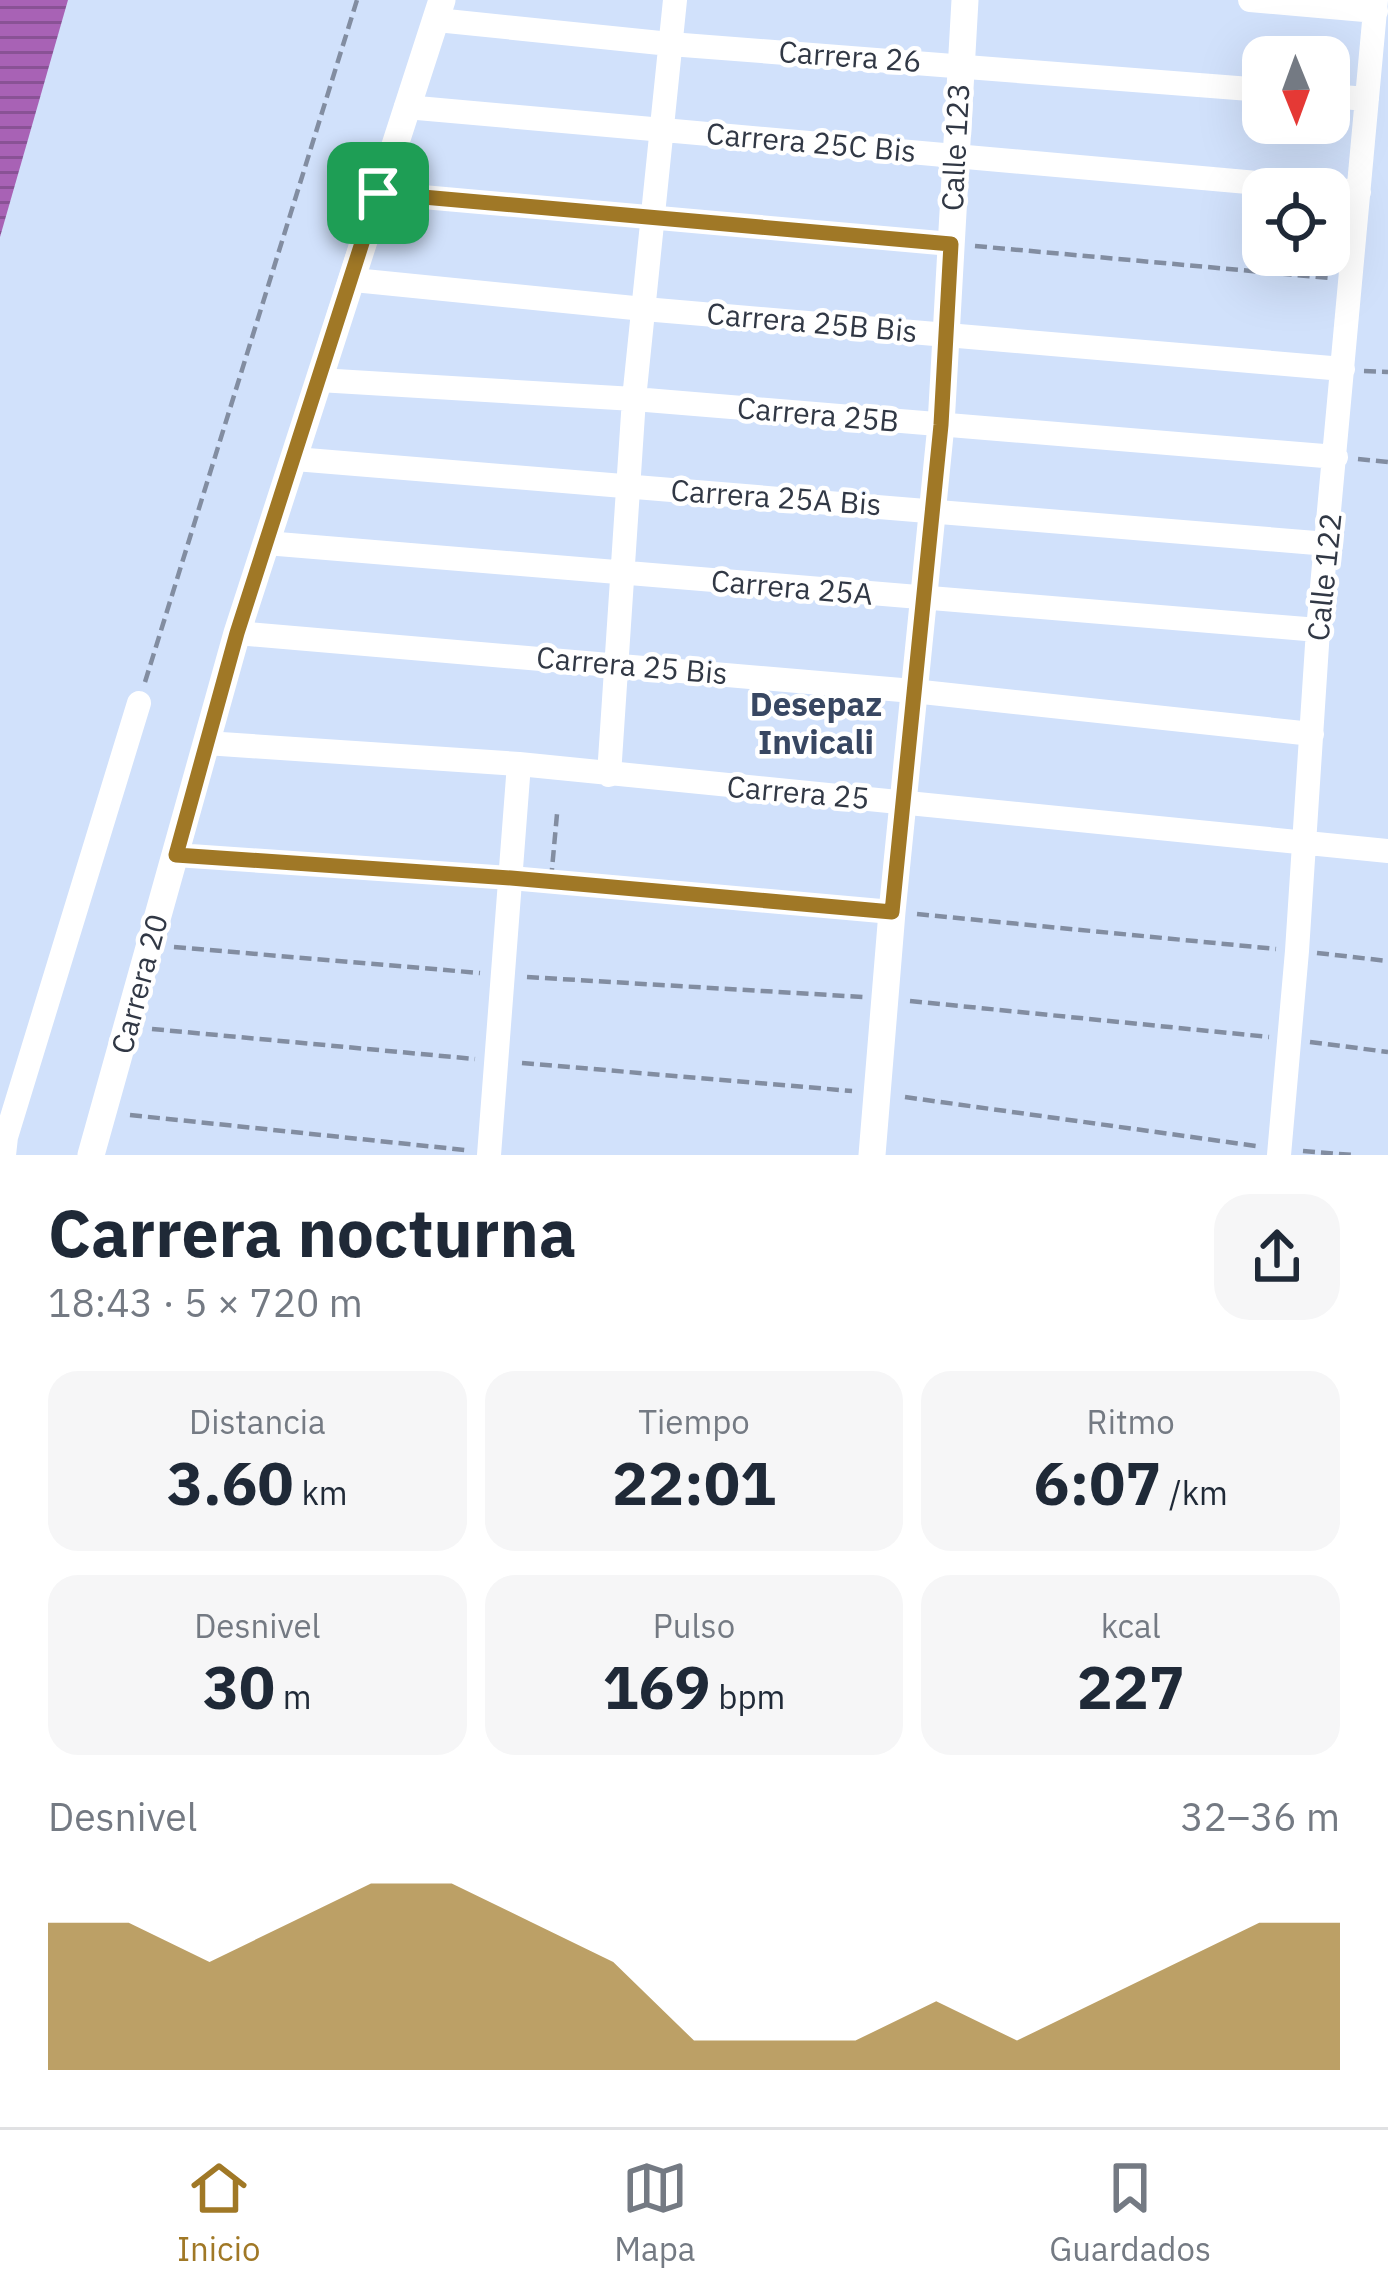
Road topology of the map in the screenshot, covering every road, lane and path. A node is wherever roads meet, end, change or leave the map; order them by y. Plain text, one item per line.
1 (357, 0) edge
2 (675, 0) edge
3 (965, 0) edge
4 (1250, 0) edge
5 (1376, 6) edge
6 (440, 10) edge
7 (670, 44) junction
8 (961, 64) junction
9 (1242, 89) edge
10 (1350, 98) edge
11 (1367, 100) junction
12 (406, 107) junction
13 (662, 130) junction
14 (956, 155) junction
15 (1359, 191) junction
16 (378, 193) junction
17 (652, 217) junction
18 (951, 244) junction
19 (353, 280) junction
20 (1350, 280) junction
21 (644, 309) junction
22 (946, 334) junction
23 (1342, 369) junction
24 (319, 380) junction
25 (634, 399) junction
26 (941, 425) junction
27 (1336, 458) junction
28 (296, 459) junction
29 (1388, 461) edge
30 (627, 487) junction
31 (931, 509) junction
32 (266, 543) junction
33 (1328, 544) junction
34 (620, 574) junction
35 (922, 598) junction
36 (1318, 631) junction
37 (237, 633) junction
38 (616, 664) junction
39 (913, 691) junction
40 (139, 703) joint
41 (1312, 734) junction
42 (206, 743) junction
43 (519, 764) junction
44 (609, 775) junction
45 (902, 802) junction
46 (557, 814) dead end
47 (1304, 844) junction
48 (1388, 851) edge
49 (176, 855) junction
50 (511, 878) junction
51 (551, 881) junction
52 (892, 912) junction
53 (150, 945) junction
54 (1297, 951) junction
55 (1388, 961) edge
56 (502, 975) junction
57 (886, 999) junction
58 (128, 1027) junction
59 (1288, 1040) junction
60 (1388, 1052) edge
61 (496, 1061) junction
62 (879, 1093) junction
63 (104, 1113) junction
64 (1279, 1152) edge
65 (489, 1154) edge
66 (4, 1155) edge
67 (91, 1155) edge
68 (872, 1155) edge
69 (1352, 1155) edge

1 - 40 path
2 - 7 street
3 - 8 street, Calle 123
4 - 5 street
5 - 11 street, Calle 122
6 - 7 street, Carrera 26
6 - 12 street, Carrera 20
7 - 8 street, Carrera 26
7 - 13 street
8 - 9 street, Carrera 26
8 - 14 street, Calle 123
10 - 11 street
11 - 15 street, Calle 122
12 - 13 street, Carrera 25C Bis
12 - 16 street, Carrera 20
13 - 14 street, Carrera 25C Bis
13 - 17 street
14 - 15 street, Carrera 25C Bis
14 - 18 street, Calle 123
15 - 20 street, Calle 122
16 - 17 path
16 - 19 street, Carrera 20
17 - 18 path
17 - 21 street
18 - 20 path
18 - 22 street, Calle 123
19 - 21 street, Carrera 25B Bis
19 - 24 street, Carrera 20
20 - 23 street, Calle 122
21 - 22 street, Carrera 25B Bis
21 - 25 street
22 - 23 street, Carrera 25B Bis
22 - 26 street, Calle 123
23 - 27 street, Calle 122
24 - 25 street, Carrera 25B
24 - 28 street, Carrera 20
25 - 26 street, Carrera 25B
25 - 30 street
26 - 27 street, Carrera 25B
26 - 31 street, Calle 123
27 - 29 path
27 - 33 street, Calle 122
28 - 30 street, Carrera 25A Bis
28 - 32 street, Carrera 20
30 - 31 street, Carrera 25A Bis
30 - 34 street
31 - 33 street, Carrera 25A Bis
31 - 35 street, Calle 123
32 - 34 street, Carrera 25A
32 - 37 street, Carrera 20
33 - 36 street, Calle 122
34 - 35 street, Carrera 25A
34 - 38 street
35 - 36 street, Carrera 25A
35 - 39 street, Calle 123
36 - 41 street, Calle 122
37 - 38 street, Carrera 25 Bis
37 - 42 street, Carrera 20
38 - 39 street, Carrera 25 Bis
38 - 44 street
39 - 41 street, Carrera 25 Bis
39 - 45 street, Calle 123
40 - 66 street
41 - 47 street, Calle 122
42 - 43 street, Carrera 25
42 - 49 street, Carrera 20
43 - 44 street, Carrera 25
43 - 50 street
44 - 45 street, Carrera 25
45 - 47 street, Carrera 25
45 - 52 street, Calle 123
46 - 51 path
47 - 48 street, Carrera 25
47 - 54 street, Calle 122
49 - 50 path
49 - 53 street, Carrera 20
50 - 51 path
50 - 56 street
51 - 52 path
52 - 54 path
52 - 57 street, Calle 123
53 - 56 path
53 - 58 street, Carrera 20
54 - 55 path
54 - 59 street, Calle 122
56 - 57 path
56 - 61 street
57 - 59 path
57 - 62 street, Calle 123
58 - 61 path
58 - 63 street, Carrera 20
59 - 60 path
59 - 64 street, Calle 122
61 - 62 path
61 - 65 street
62 - 64 path
62 - 68 street, Calle 123
63 - 65 path
63 - 67 street, Carrera 20
64 - 69 path

